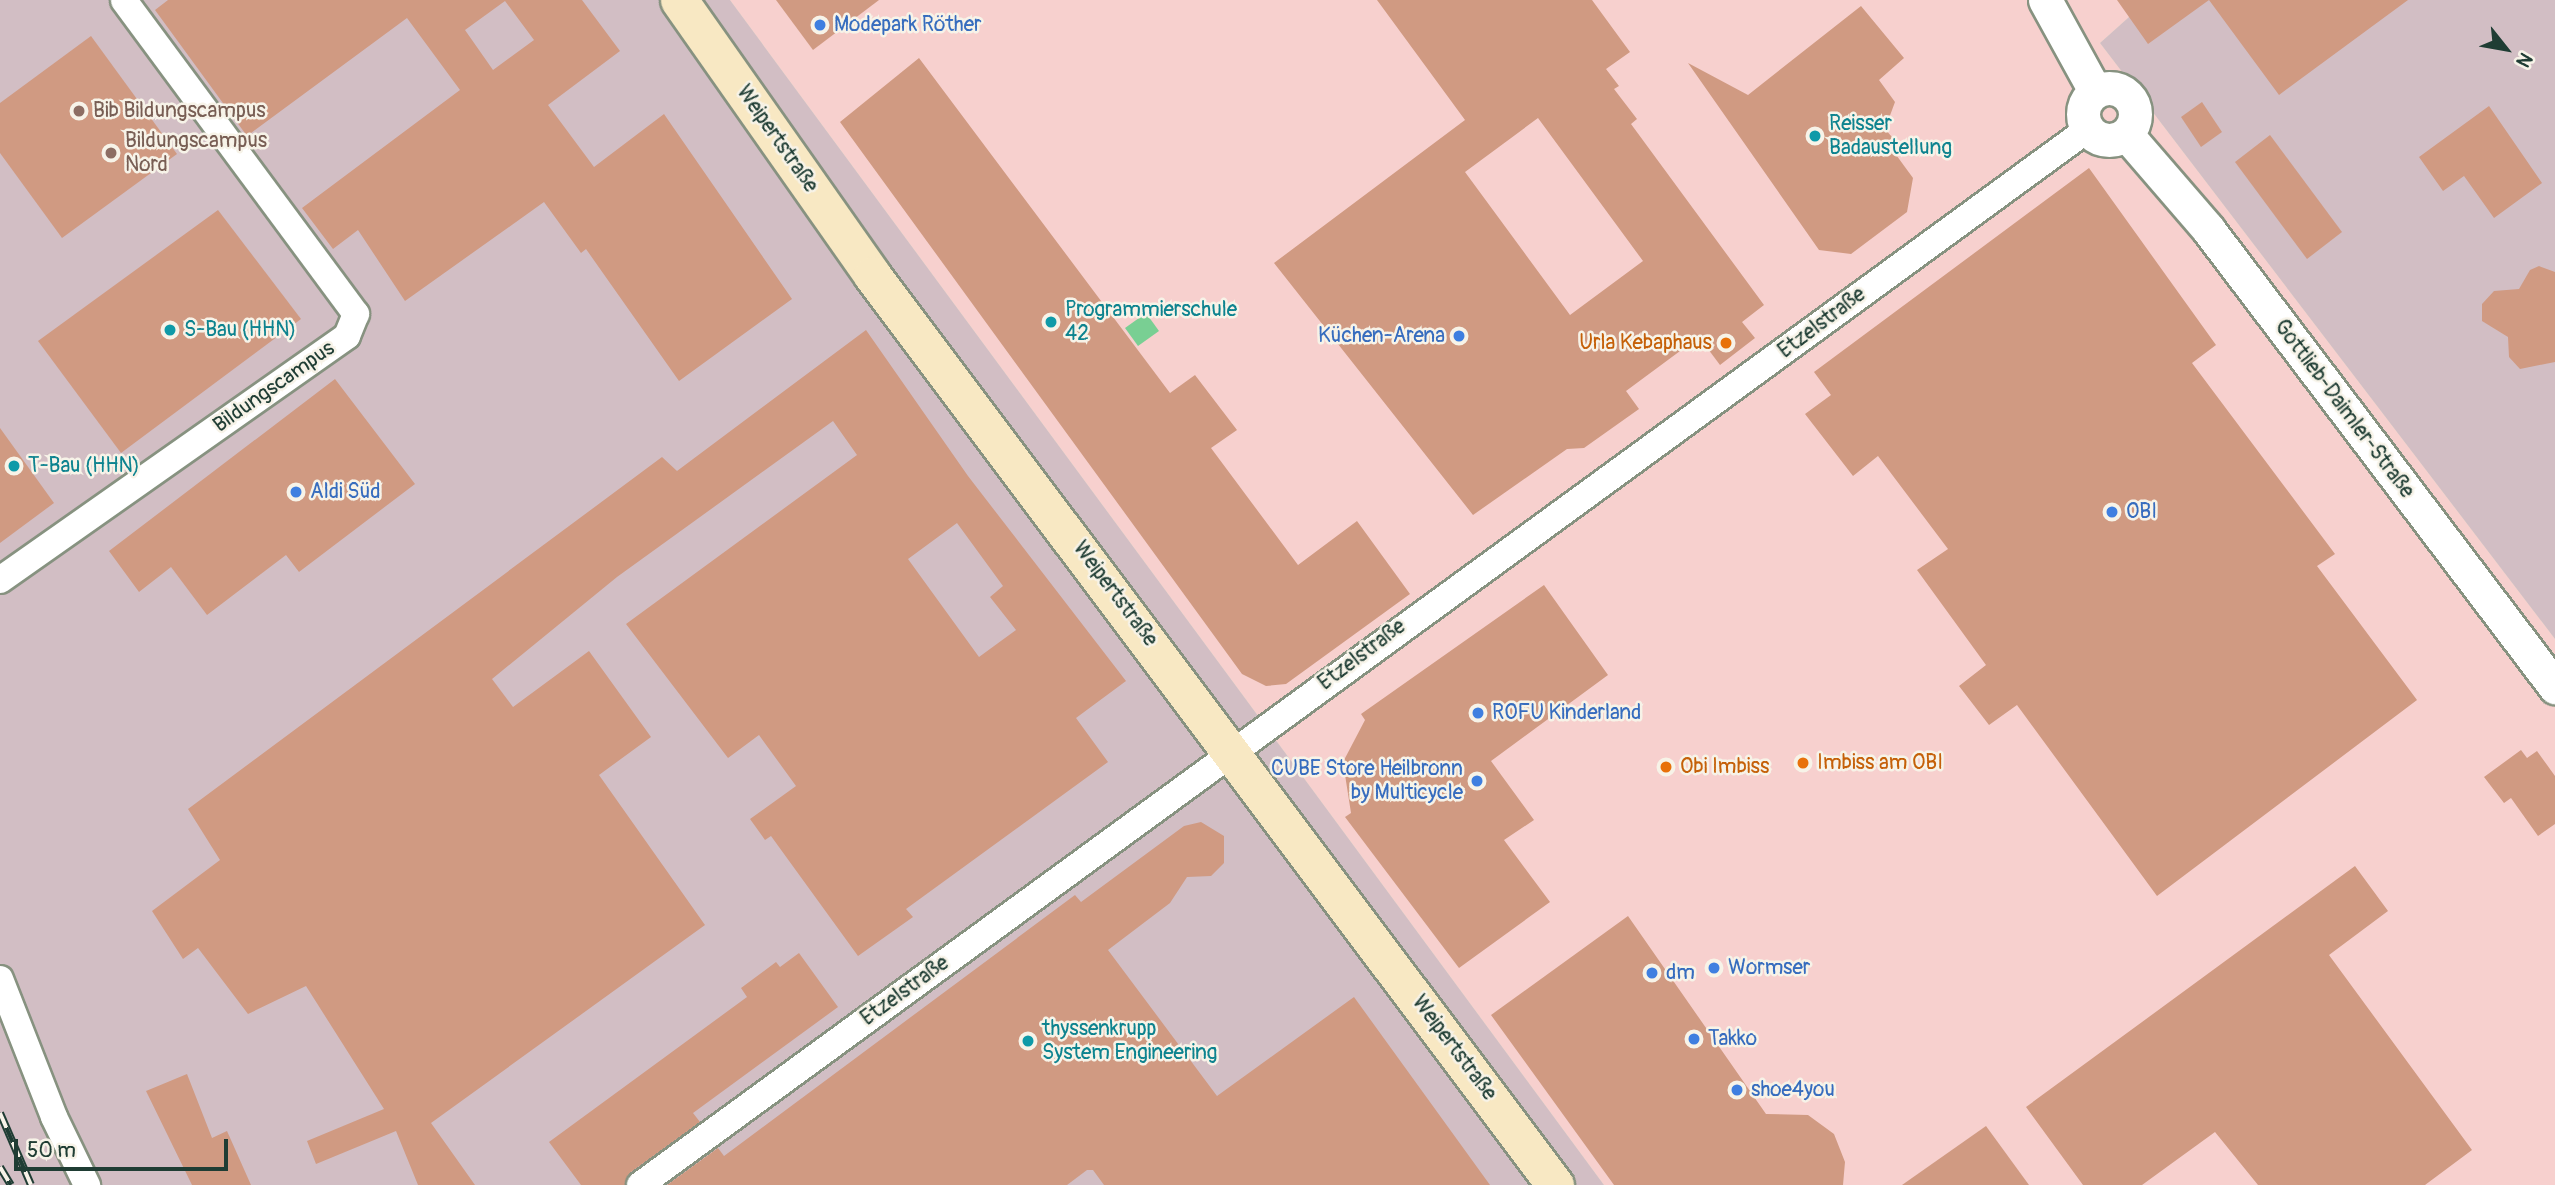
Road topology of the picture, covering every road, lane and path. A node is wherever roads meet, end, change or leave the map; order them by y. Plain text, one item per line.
1 (124, 0) edge
2 (679, 0) edge
3 (2045, 0) edge
4 (2095, 91) junction
5 (2087, 130) junction
6 (2127, 135) junction
7 (0, 580) edge
8 (2555, 687) edge
9 (1234, 751) junction
10 (0, 979) edge
11 (87, 1185) edge
12 (640, 1185) edge
13 (1555, 1185) edge

1 - 7 street, Bildungscampus
2 - 9 main road, Weipertstraße
3 - 4 street
4 - 5 street
4 - 6 street
5 - 6 street
5 - 9 street, Etzelstraße
6 - 8 street, Gottlieb-Daimler-Straße
9 - 12 street, Etzelstraße
9 - 13 main road, Weipertstraße
10 - 11 street

